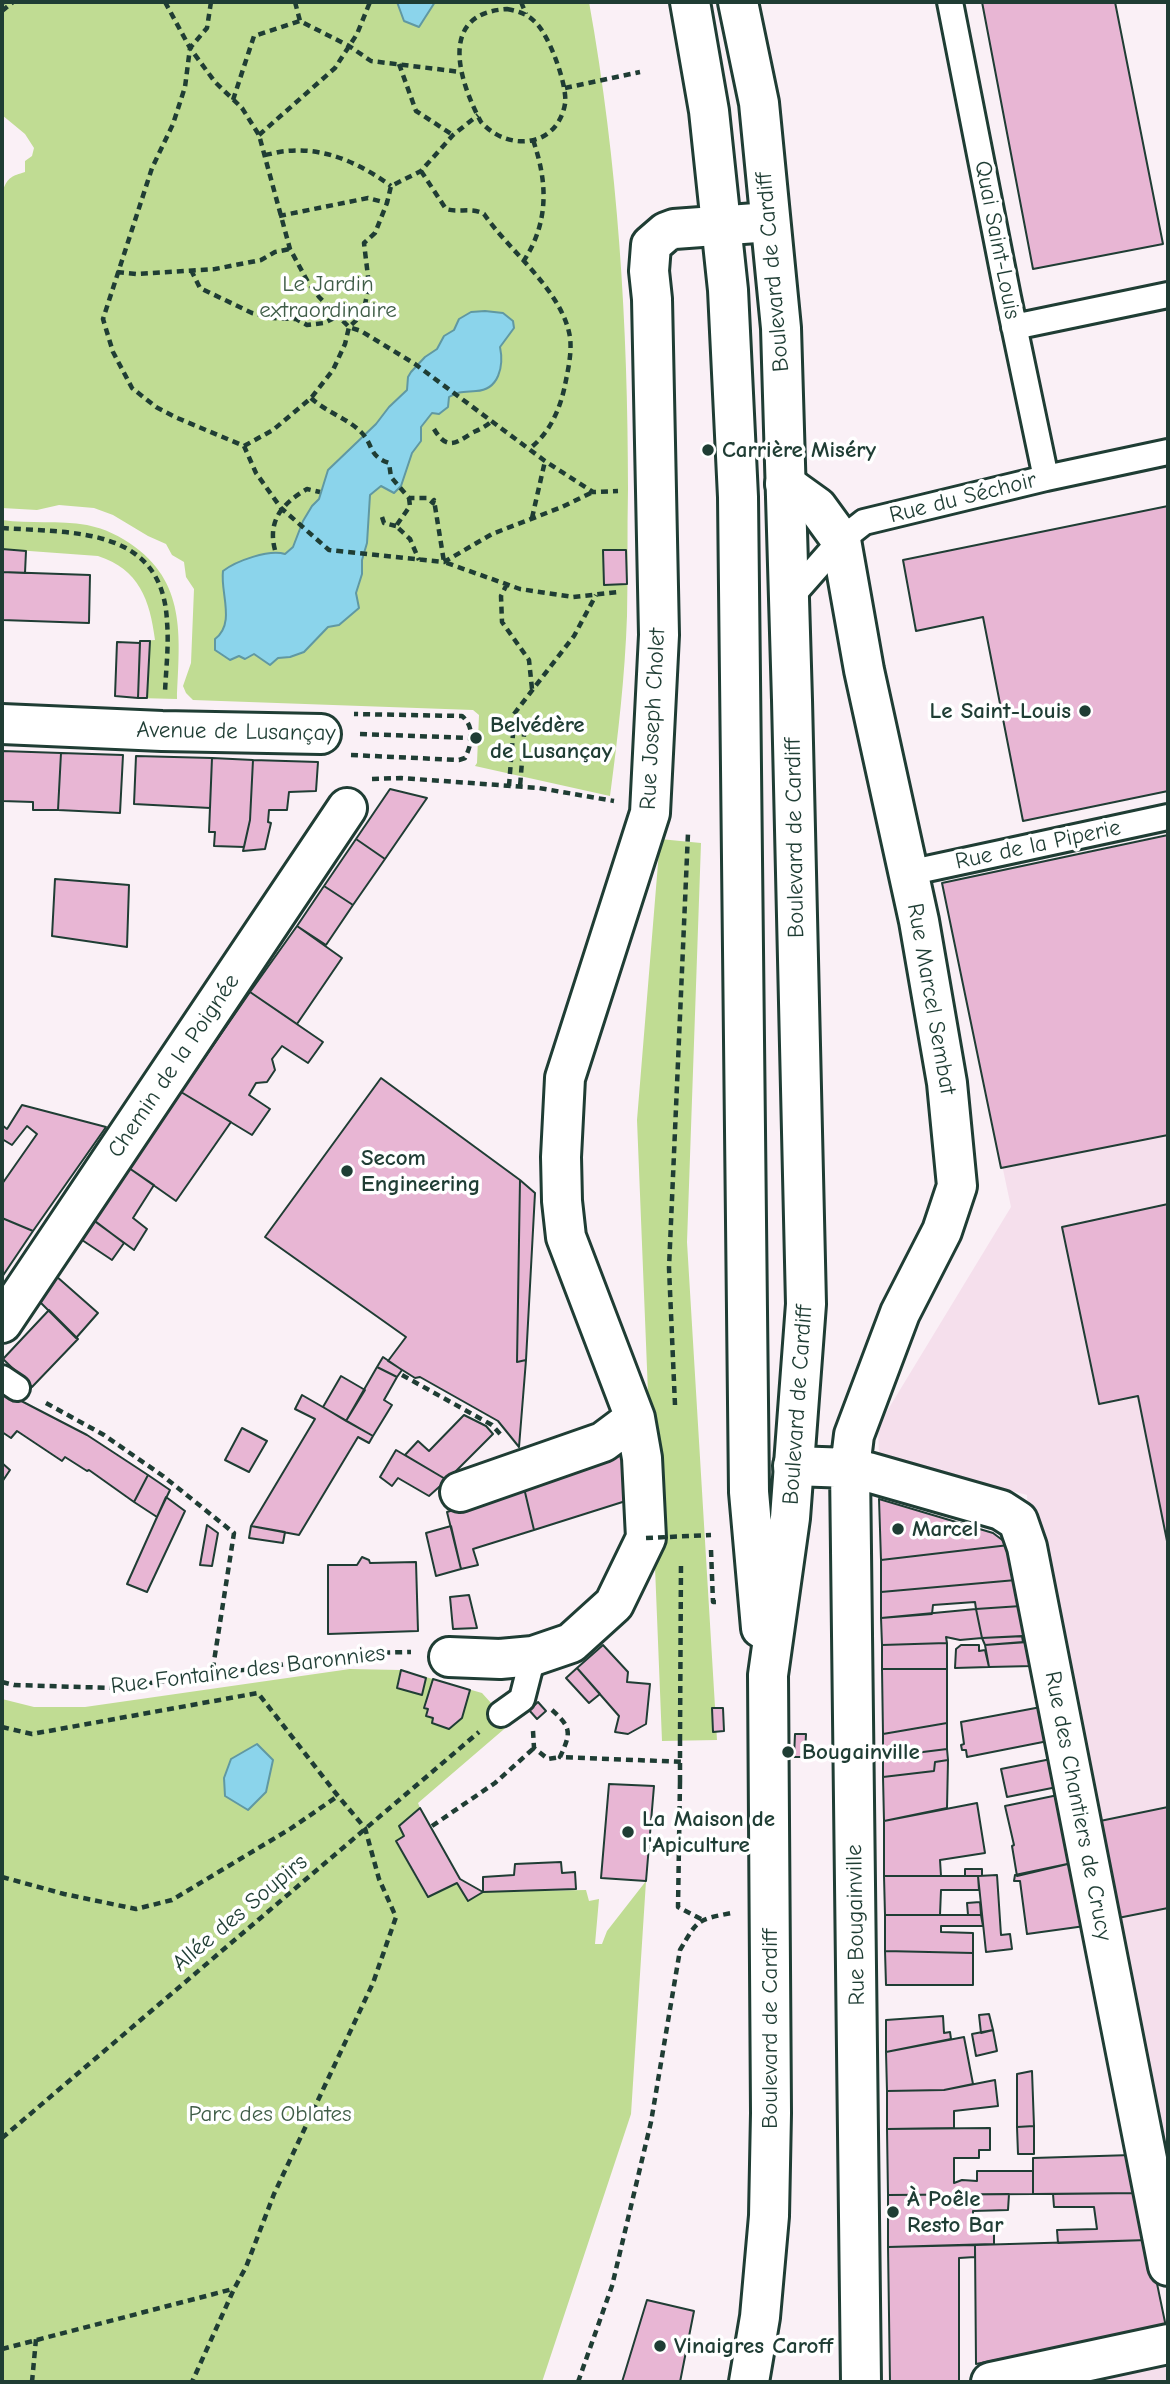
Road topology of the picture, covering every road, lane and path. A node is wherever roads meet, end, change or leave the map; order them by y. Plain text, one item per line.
1 (13, 2) edge
2 (165, 2) edge
3 (211, 2) edge
4 (295, 2) edge
5 (370, 2) edge
6 (521, 2) edge
7 (690, 2) edge
8 (738, 2) edge
9 (950, 2) edge
10 (2, 11) edge
11 (527, 15) junction
12 (300, 21) junction
13 (349, 46) junction
14 (190, 48) junction
15 (400, 64) junction
16 (461, 72) junction
17 (640, 72) dead end
18 (565, 88) junction
19 (233, 100) junction
20 (478, 115) junction
21 (259, 135) junction
22 (453, 135) junction
23 (533, 140) junction
24 (265, 155) junction
25 (421, 171) junction
26 (391, 186) junction
27 (387, 203) junction
28 (279, 216) junction
29 (771, 222) junction
30 (722, 225) junction
31 (290, 248) junction
32 (523, 262) junction
33 (191, 270) junction
34 (117, 272) junction
35 (1168, 295) edge
36 (337, 316) junction
37 (349, 327) junction
38 (1014, 327) junction
39 (311, 398) junction
40 (492, 421) junction
41 (434, 429) dead end
42 (244, 446) junction
43 (529, 449) junction
44 (1168, 452) edge
45 (545, 461) junction
46 (1046, 478) junction
47 (785, 484) junction
48 (628, 491) dead end
49 (320, 492) dead end
50 (593, 492) junction
51 (409, 498) junction
52 (281, 508) junction
53 (382, 517) dead end
54 (531, 519) junction
55 (396, 526) junction
56 (2, 528) edge
57 (841, 540) junction
58 (275, 550) dead end
59 (419, 560) junction
60 (444, 562) junction
61 (507, 584) junction
62 (627, 591) dead end
63 (596, 594) junction
64 (789, 599) junction
65 (740, 602) junction
66 (533, 690) junction
67 (514, 714) dead end
68 (2, 724) edge
69 (162, 730) junction
70 (360, 735) dead end
71 (471, 738) junction
72 (331, 741) junction
73 (382, 778) dead end
74 (509, 786) junction
75 (520, 787) junction
76 (603, 800) dead end
77 (347, 808) dead end
78 (1168, 817) edge
79 (688, 831) dead end
80 (908, 873) junction
81 (2, 1323) edge
82 (402, 1375) dead end
83 (9, 1383) edge
84 (675, 1406) dead end
85 (635, 1419) junction
86 (502, 1437) dead end
87 (793, 1466) junction
88 (850, 1468) junction
89 (460, 1492) dead end
90 (669, 1538) junction
91 (681, 1559) dead end
92 (713, 1598) dead end
93 (533, 1656) junction
94 (449, 1657) joint
95 (212, 1674) junction
96 (768, 1675) junction
97 (2, 1682) edge
98 (551, 1702) dead end
99 (553, 1711) junction
100 (500, 1714) joint
101 (541, 1717) dead end
102 (537, 1725) dead end
103 (2, 1727) edge
104 (534, 1748) junction
105 (560, 1757) junction
106 (685, 1762) dead end
107 (338, 1796) junction
108 (432, 1826) dead end
109 (365, 1828) junction
110 (2, 1877) edge
111 (769, 1905) junction
112 (701, 1919) junction
113 (2, 2138) edge
114 (1168, 2266) edge
115 (234, 2289) junction
116 (36, 2339) junction
117 (1168, 2343) edge
118 (2, 2349) edge
119 (32, 2382) edge
120 (192, 2382) edge
121 (578, 2382) edge
122 (749, 2382) edge
123 (861, 2382) edge
124 (991, 2382) edge

1 - 10 path
2 - 14 path
3 - 14 path
4 - 12 path
5 - 13 path
6 - 11 path
7 - 30 street, Boulevard de Cardiff
8 - 29 street, Boulevard de Cardiff
9 - 38 lane, Quai Saint-Louis
11 - 16 path
11 - 18 path
12 - 13 path
12 - 19 path
13 - 15 path
13 - 21 path
14 - 19 path
14 - 34 path
15 - 16 path
15 - 22 path
16 - 20 path
17 - 18 path
18 - 23 path
19 - 21 path
20 - 22 path
20 - 23 path
21 - 24 path
22 - 25 path
23 - 32 path
24 - 26 path
24 - 28 path
25 - 26 path
25 - 32 path
26 - 27 path
27 - 28 path
27 - 37 path
28 - 31 path
29 - 30 street, Rue Joseph Cholet
29 - 47 street, Boulevard de Cardiff
30 - 65 street, Boulevard de Cardiff
30 - 85 street, Rue Joseph Cholet
31 - 33 path
31 - 36 path
32 - 43 path
33 - 34 path
33 - 36 path
34 - 42 path
35 - 38 lane
36 - 37 path
37 - 39 path
37 - 40 path
38 - 46 lane, Quai Saint-Louis
39 - 42 path
39 - 51 path
40 - 41 path
40 - 43 path
42 - 52 path
43 - 45 path
44 - 46 lane, Rue du Séchoir
45 - 50 path
45 - 54 path
46 - 57 lane, Rue du Séchoir
47 - 57 street, Rue Marcel Sembat
47 - 64 street, Boulevard de Cardiff
48 - 50 path
49 - 52 path
50 - 54 path
51 - 55 path
51 - 60 path
52 - 58 path
52 - 59 path
53 - 55 path
54 - 60 path
55 - 59 path
56 - 69 path
57 - 64 lane, Rue du Séchoir
57 - 80 street, Rue Marcel Sembat
59 - 60 path
60 - 61 path
61 - 63 path
61 - 66 path
62 - 63 path
63 - 66 path
64 - 65 street
64 - 87 street, Boulevard de Cardiff
65 - 96 street, Boulevard de Cardiff
66 - 67 path
68 - 69 street, Avenue de Lusançay
69 - 72 street, Avenue de Lusançay
70 - 71 path
71 - 72 path, Avenue de Lusançay
71 - 72 path
71 - 72 path
73 - 74 path
74 - 75 path
74 - 75 path
75 - 76 path
77 - 81 street, Chemin de la Poignée
78 - 80 lane, Rue de la Piperie
79 - 84 path
80 - 88 street, Rue Marcel Sembat
82 - 86 path
83 - 95 path
85 - 89 street
85 - 90 street, Rue Joseph Cholet
87 - 88 street
87 - 96 street, Boulevard de Cardiff
88 - 114 street, Rue des Chantiers de Crucy
88 - 123 street, Rue Bougainville
90 - 92 path, bridge
90 - 93 street
91 - 112 path, bridge
93 - 94 street
93 - 100 lane
94 - 95 path, Rue Fontaine des Baronnies
95 - 97 path, Rue Fontaine des Baronnies
96 - 111 street, Boulevard de Cardiff
98 - 99 path
99 - 101 path
99 - 105 path
100 - 109 path, Allée des Soupirs
102 - 104 path
103 - 107 path
104 - 105 path
104 - 108 path
105 - 106 path
107 - 109 path
107 - 110 path
109 - 113 path, Allée des Soupirs
109 - 115 path
111 - 112 path
111 - 122 street, Boulevard de Cardiff
112 - 121 path
115 - 116 path
115 - 120 path
116 - 118 path
116 - 119 path
117 - 124 street

